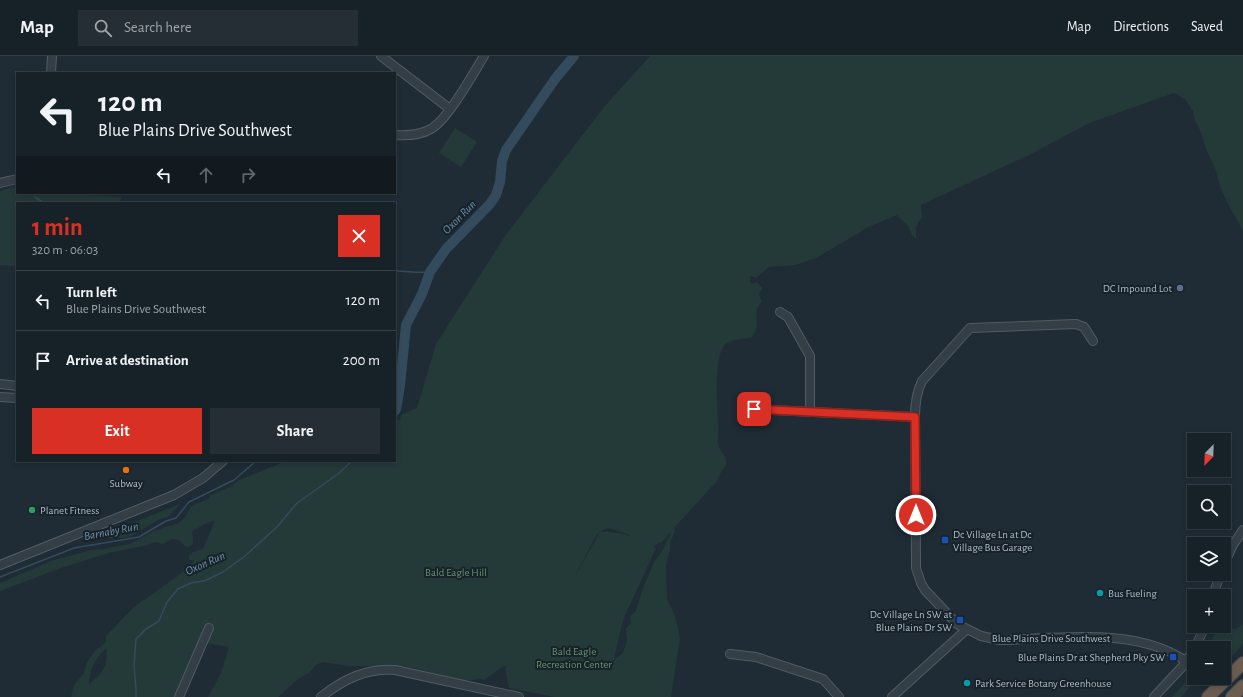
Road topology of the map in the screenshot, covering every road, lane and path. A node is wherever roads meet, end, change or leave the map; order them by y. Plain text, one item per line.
1 (52, 56) edge
2 (381, 56) edge
3 (484, 56) edge
4 (51, 72) edge
5 (450, 109) junction
6 (396, 135) edge
7 (16, 179) edge
8 (0, 183) edge
9 (780, 312) dead end
10 (1093, 341) dead end
11 (0, 384) edge
12 (16, 386) edge
13 (0, 397) edge
14 (16, 398) edge
15 (754, 409) dead end
16 (810, 412) junction
17 (915, 417) junction
18 (222, 462) edge
19 (1243, 530) edge
20 (1231, 548) edge
21 (0, 565) edge
22 (210, 628) dead end
23 (967, 629) junction
24 (730, 654) dead end
25 (1186, 661) joint
26 (1243, 663) edge
27 (1243, 686) edge
28 (179, 697) edge
29 (321, 697) edge
30 (519, 697) edge
31 (839, 697) edge
32 (892, 697) edge
33 (1154, 697) edge
34 (1208, 697) edge
35 (1232, 697) edge

1 - 4 street
2 - 5 street
3 - 5 street
5 - 6 street
7 - 8 street
9 - 16 street
10 - 17 street, Blue Plains Drive Southwest
11 - 12 street
13 - 14 street
15 - 16 street
16 - 17 street
17 - 23 street, Blue Plains Drive Southwest
18 - 21 street
19 - 20 street
22 - 28 street
23 - 25 street, Blue Plains Drive Southwest
23 - 32 street
24 - 31 street
25 - 33 street
26 - 34 highway
27 - 35 highway
29 - 30 street

